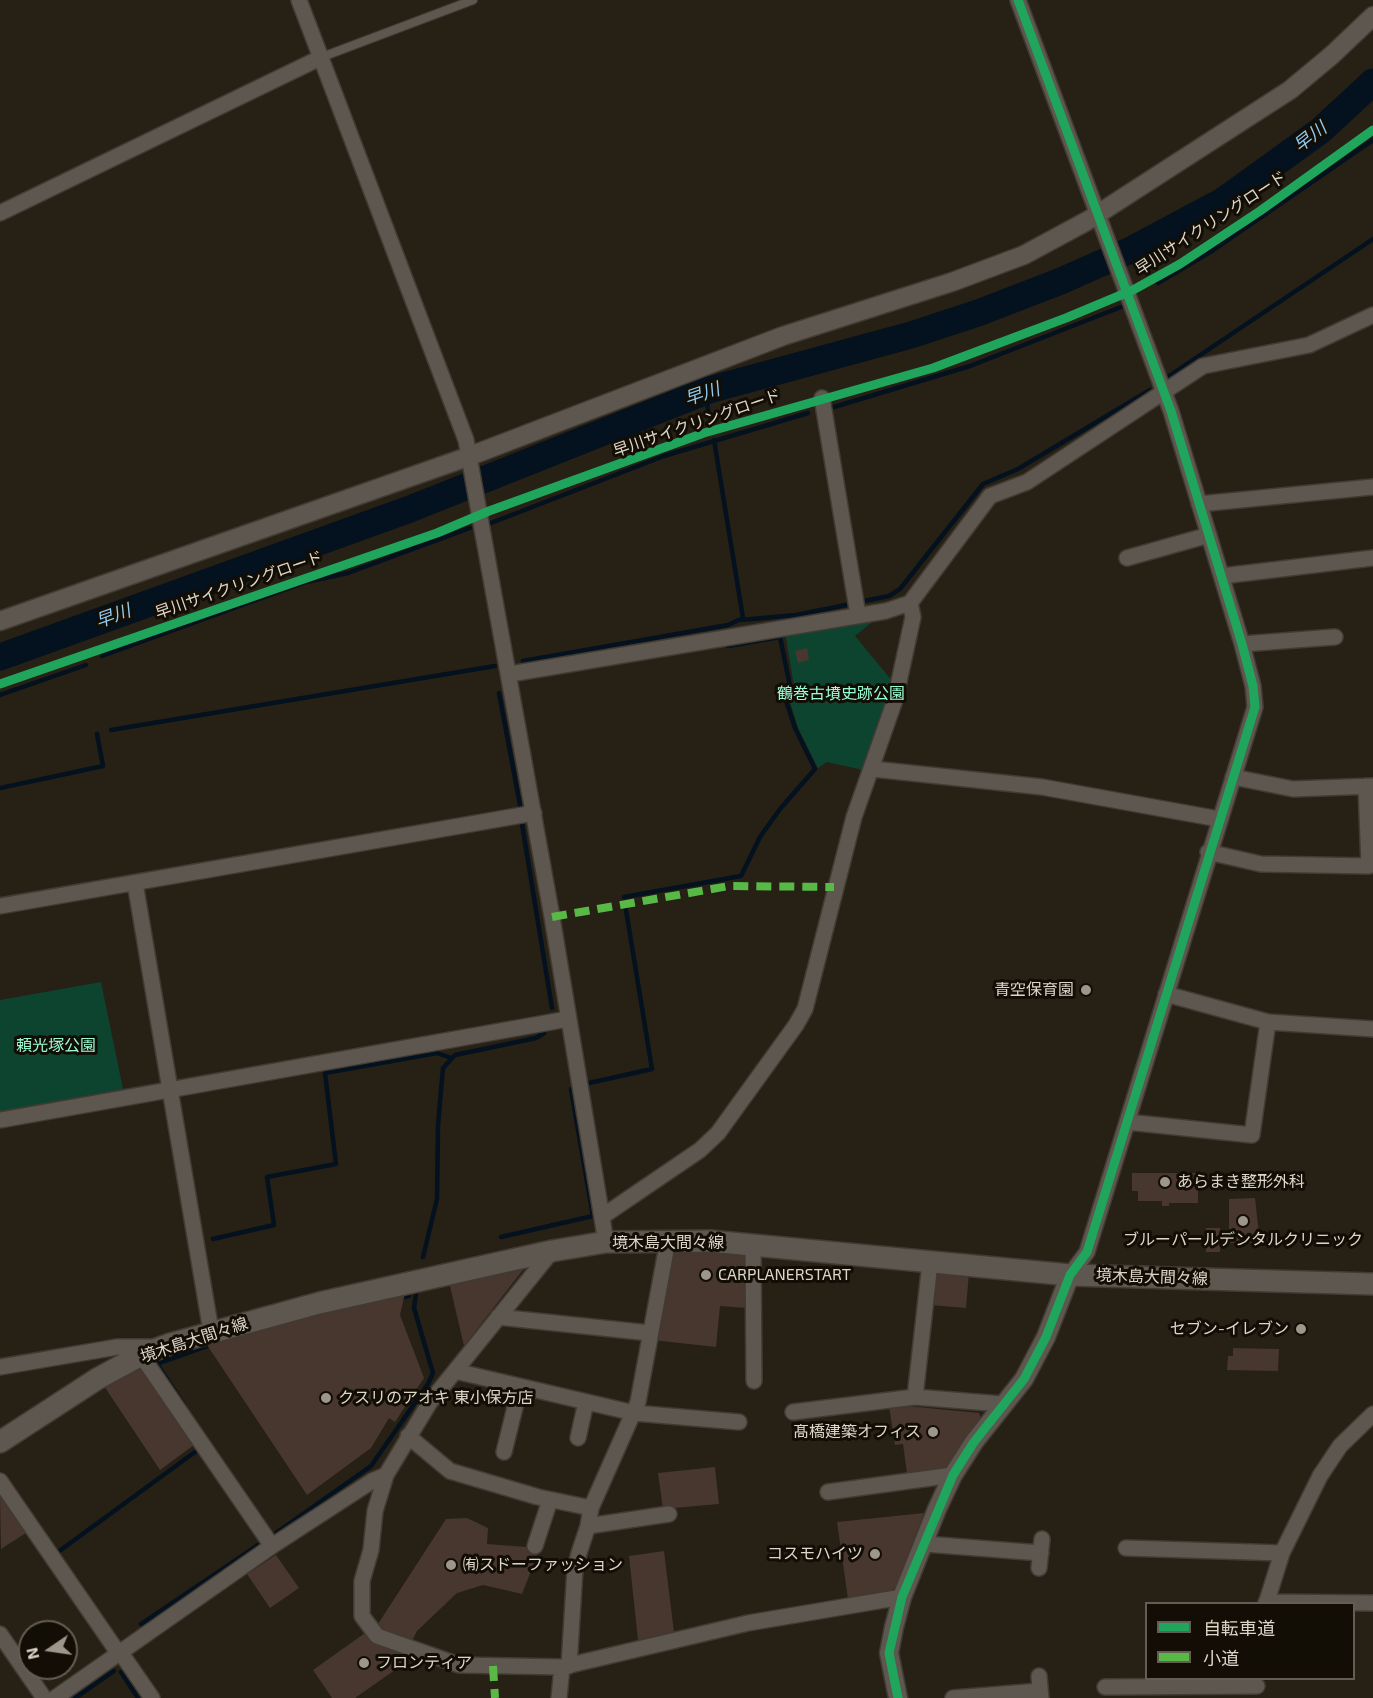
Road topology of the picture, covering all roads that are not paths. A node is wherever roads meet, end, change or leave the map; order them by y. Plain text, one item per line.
1 (299, 0) edge
2 (446, 0) edge
3 (473, 0) edge
4 (1018, 0) edge
5 (450, 9) junction
6 (1373, 16) edge
7 (322, 57) junction
8 (0, 213) edge
9 (1101, 219) junction
10 (1373, 315) edge
11 (1164, 394) junction
12 (822, 398) dead end
13 (470, 459) junction
14 (1373, 487) edge
15 (1199, 504) junction
16 (1209, 535) junction
17 (1127, 558) dead end
18 (1373, 558) edge
19 (1222, 576) junction
20 (910, 603) junction
21 (858, 615) junction
22 (0, 621) edge
23 (1335, 638) dead end
24 (1242, 644) junction
25 (510, 674) junction
26 (873, 769) junction
27 (1233, 777) junction
28 (1370, 786) edge
29 (534, 813) junction
30 (1220, 819) junction
31 (1208, 852) junction
32 (135, 883) junction
33 (0, 906) edge
34 (1166, 994) junction
35 (568, 1019) junction
36 (1268, 1022) junction
37 (1373, 1029) edge
38 (170, 1089) junction
39 (0, 1120) edge
40 (1127, 1122) junction
41 (603, 1216) junction
42 (668, 1240) junction
43 (606, 1242) junction
44 (753, 1245) junction
45 (552, 1251) junction
46 (930, 1263) junction
47 (1070, 1275) junction
48 (1373, 1284) edge
49 (498, 1317) junction
50 (211, 1331) junction
51 (650, 1333) junction
52 (170, 1344) junction
53 (141, 1355) junction
54 (0, 1367) edge
55 (455, 1371) junction
56 (754, 1382) dead end
57 (520, 1386) junction
58 (915, 1397) junction
59 (586, 1402) junction
60 (1002, 1404) junction
61 (793, 1412) dead end
62 (634, 1413) junction
63 (1373, 1414) edge
64 (739, 1422) dead end
65 (408, 1436) junction
66 (578, 1438) dead end
67 (0, 1442) edge
68 (504, 1452) dead end
69 (386, 1475) junction
70 (952, 1475) junction
71 (0, 1481) edge
72 (828, 1492) dead end
73 (550, 1500) junction
74 (591, 1508) junction
75 (669, 1514) dead end
76 (588, 1526) junction
77 (925, 1544) junction
78 (535, 1545) dead end
79 (272, 1546) junction
80 (1126, 1548) dead end
81 (1041, 1553) dead end
82 (1282, 1553) junction
83 (902, 1597) junction
84 (1266, 1602) edge
85 (1355, 1603) edge
86 (1373, 1603) edge
87 (0, 1634) edge
88 (120, 1653) junction
89 (566, 1666) junction
90 (1105, 1687) dead end
91 (1040, 1688) edge
92 (1258, 1688) edge
93 (44, 1698) edge
94 (55, 1698) edge
95 (152, 1698) edge
96 (559, 1698) edge
97 (898, 1698) edge
98 (952, 1698) edge

1 - 7 street
2 - 5 lane
3 - 5 lane
4 - 9 street
5 - 7 lane
6 - 9 street
7 - 8 street
7 - 13 street
9 - 11 street
9 - 13 street
10 - 11 street
11 - 15 street
11 - 20 street
12 - 21 street
13 - 22 street
13 - 25 street
14 - 15 street
15 - 16 street
16 - 17 street
16 - 19 street
18 - 19 street
19 - 24 street
20 - 21 street
20 - 26 street
21 - 25 street
23 - 24 street
24 - 27 street
25 - 29 street
26 - 30 street
26 - 41 street
27 - 28 street
27 - 30 street
28 - 31 street
29 - 32 street
29 - 35 street
30 - 31 street
31 - 34 street
32 - 33 street
32 - 38 street
34 - 36 street
34 - 40 street
35 - 38 street
35 - 41 street
36 - 37 street
36 - 40 street
38 - 39 street
38 - 50 street
40 - 47 street
41 - 43 street
42 - 43 main road, 境木島大間々線
42 - 44 main road, 境木島大間々線
42 - 51 street
43 - 45 main road, 境木島大間々線
44 - 46 main road, 境木島大間々線
44 - 56 street
45 - 49 street
45 - 50 main road, 境木島大間々線
46 - 47 main road, 境木島大間々線
46 - 58 street
47 - 48 main road, 境木島大間々線
47 - 60 street
49 - 51 street
49 - 55 street
50 - 52 main road, 境木島大間々線
51 - 62 street
52 - 53 main road, 境木島大間々線
52 - 54 street
53 - 67 main road, 境木島大間々線
53 - 79 street
55 - 57 street
55 - 65 street
57 - 59 street
57 - 68 street
58 - 60 street
58 - 61 street
59 - 62 street
59 - 66 street
60 - 70 street
62 - 64 street
62 - 74 street
63 - 82 street
65 - 69 street
65 - 73 street
69 - 79 street
69 - 89 street
70 - 72 street
70 - 77 street
71 - 88 street
73 - 74 street
73 - 78 street
74 - 76 street
75 - 76 street
76 - 89 street
77 - 81 street
77 - 83 street
79 - 88 street
80 - 82 street
82 - 84 street
83 - 89 street
83 - 97 street
85 - 86 street
87 - 93 street
88 - 94 street
88 - 95 street
89 - 96 street
90 - 92 street
91 - 98 street

